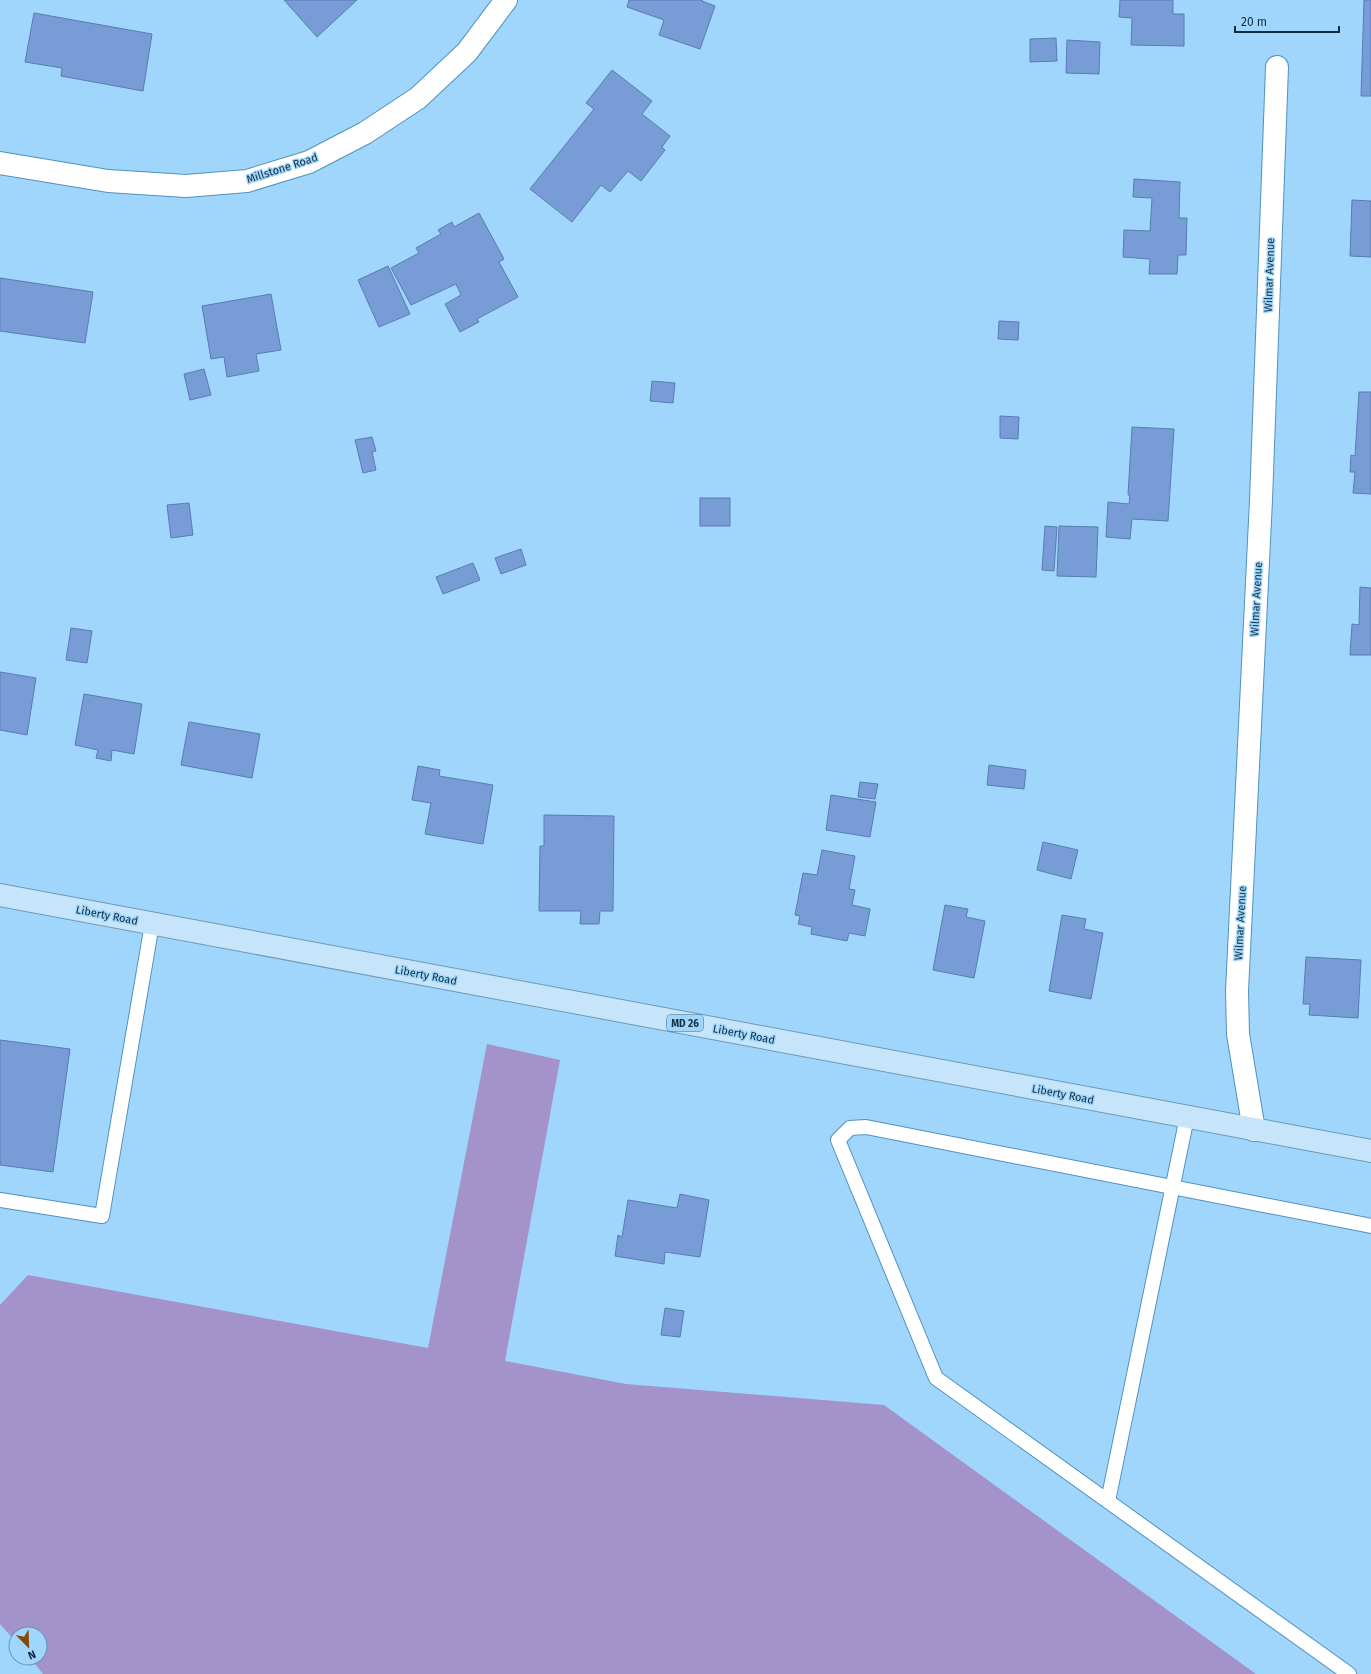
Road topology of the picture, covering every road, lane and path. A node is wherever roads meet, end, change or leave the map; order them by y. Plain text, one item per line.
1 (506, 0) edge
2 (1277, 67) dead end
3 (0, 163) edge
4 (0, 895) edge
5 (152, 924) junction
6 (1187, 1117) junction
7 (1254, 1130) junction
8 (1371, 1151) edge
9 (1172, 1187) junction
10 (0, 1200) edge
11 (1371, 1226) edge
12 (1108, 1501) junction
13 (1349, 1674) edge

1 - 3 street, Millstone Road
2 - 7 street, Wilmar Avenue
4 - 5 main road, Liberty Road / MD 26
5 - 6 main road, Liberty Road / MD 26
5 - 10 lane
6 - 7 main road, Liberty Road / MD 26
6 - 9 lane
7 - 8 main road, Liberty Road / MD 26
9 - 11 lane
9 - 12 lane
9 - 12 lane
12 - 13 lane

